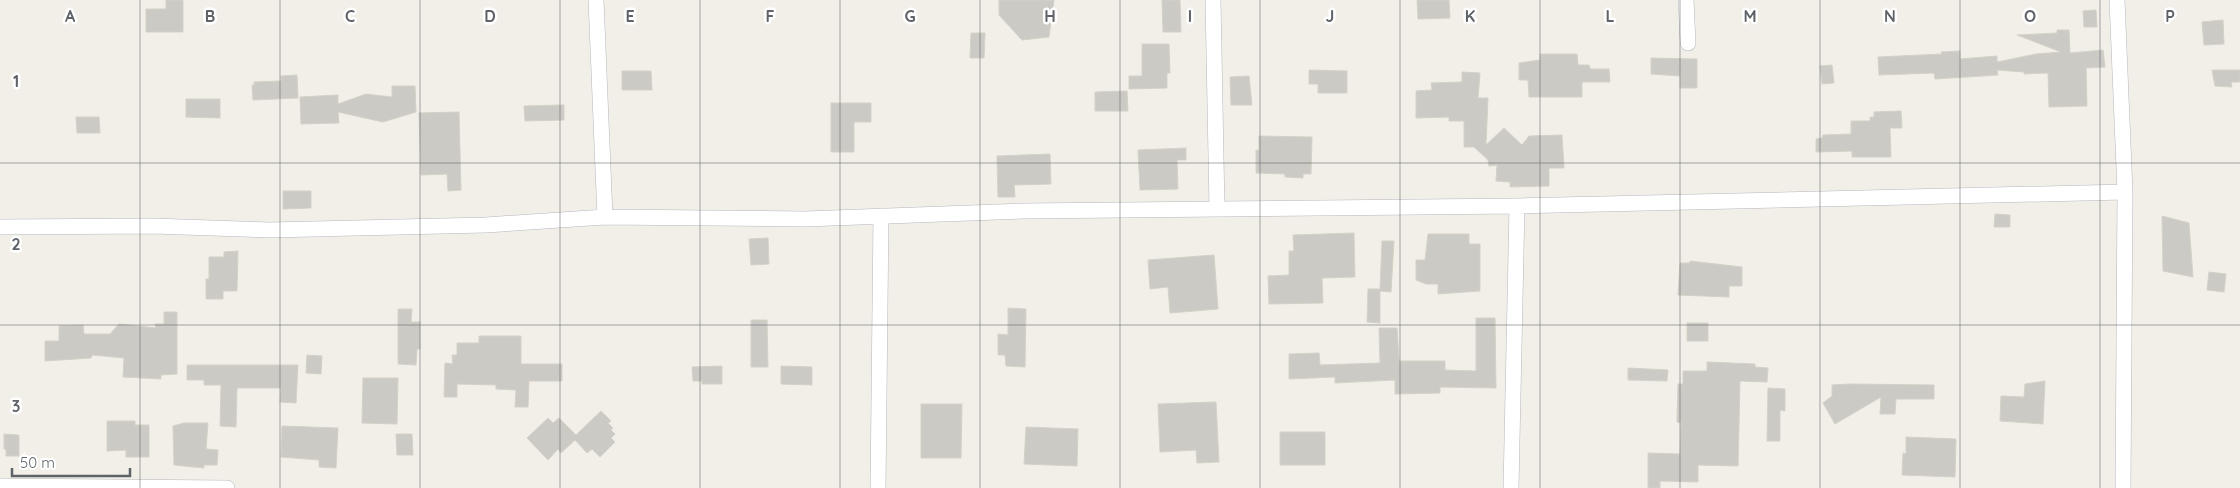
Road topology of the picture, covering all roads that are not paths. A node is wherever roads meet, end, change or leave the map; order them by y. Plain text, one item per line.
1 (596, 0) edge
2 (1213, 0) edge
3 (1686, 0) edge
4 (2117, 0) edge
5 (1688, 43) dead end
6 (2125, 192) junction
7 (1517, 206) junction
8 (1217, 209) junction
9 (881, 216) junction
10 (605, 217) junction
11 (0, 227) edge
12 (0, 486) edge
13 (227, 488) edge
14 (878, 488) edge
15 (1511, 488) edge
16 (2123, 488) edge

1 - 10 street
2 - 8 street
3 - 5 street
4 - 6 street
6 - 7 street
6 - 16 street
7 - 8 street
7 - 15 street
8 - 9 street
9 - 10 street
9 - 14 street
10 - 11 street
12 - 13 street

